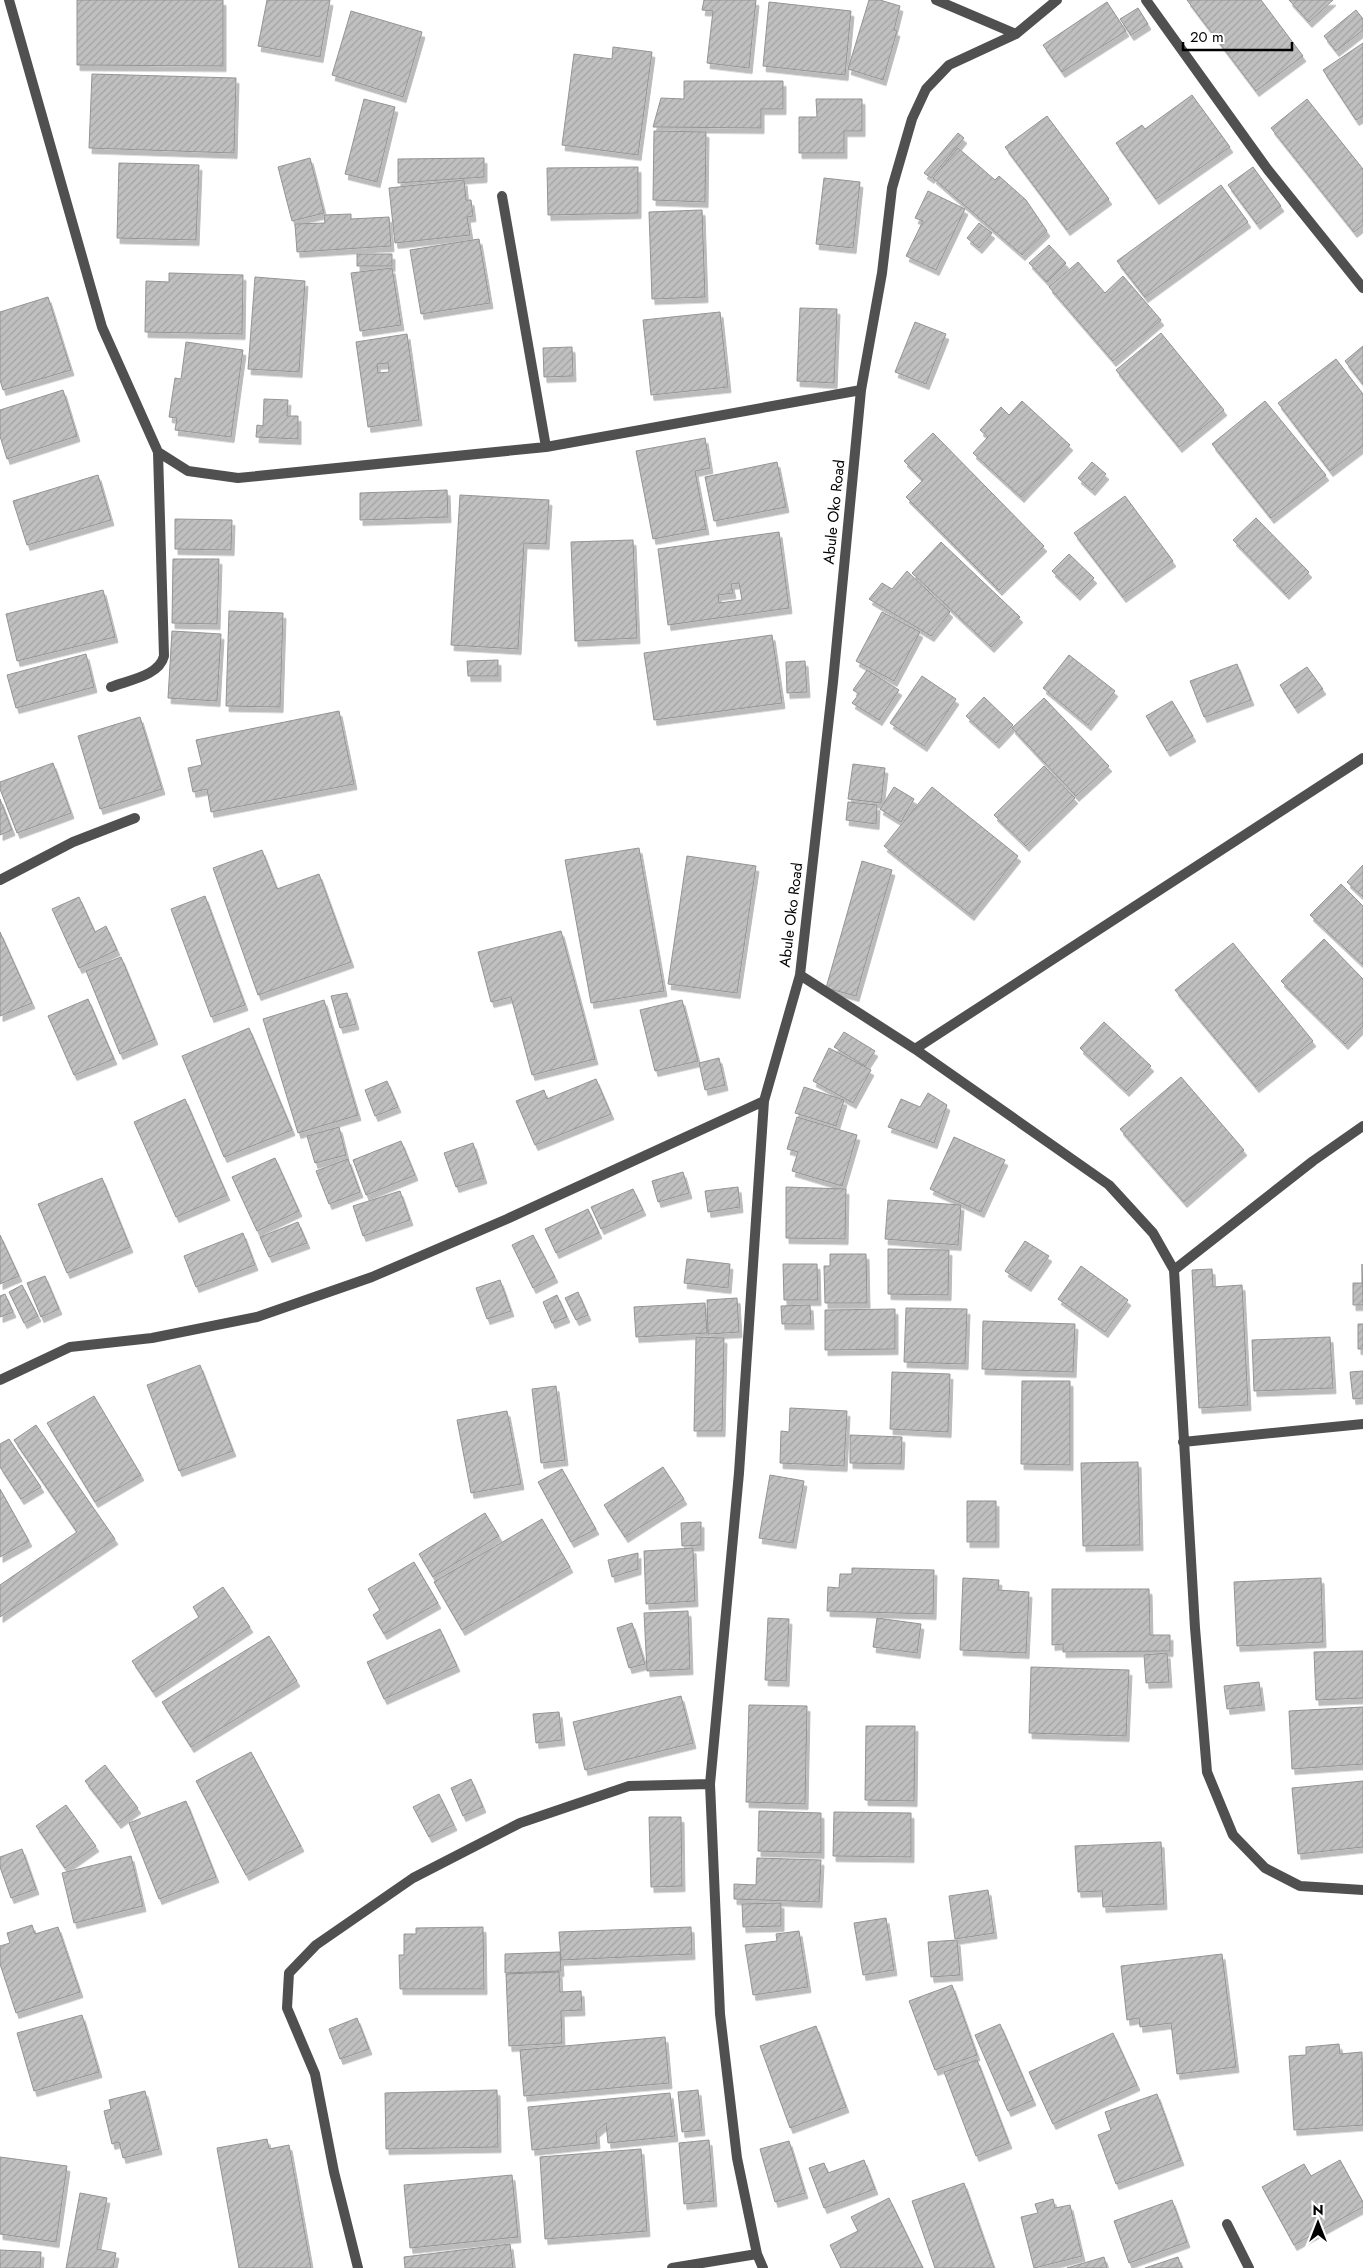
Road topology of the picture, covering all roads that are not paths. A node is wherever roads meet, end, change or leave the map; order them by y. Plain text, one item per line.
1 (9, 0) edge
2 (936, 0) edge
3 (1058, 0) edge
4 (1146, 0) edge
5 (1016, 34) junction
6 (502, 196) dead end
7 (1363, 288) edge
8 (861, 390) junction
9 (546, 447) junction
10 (158, 452) junction
11 (111, 687) dead end
12 (1363, 758) edge
13 (135, 818) dead end
14 (0, 880) edge
15 (800, 975) junction
16 (915, 1049) junction
17 (764, 1101) junction
18 (1363, 1126) edge
19 (1174, 1270) junction
20 (0, 1380) edge
21 (1363, 1424) edge
22 (1183, 1442) junction
23 (710, 1784) junction
24 (1363, 1890) edge
25 (1227, 2224) dead end
26 (757, 2254) junction
27 (358, 2268) edge
28 (672, 2268) edge
29 (763, 2268) edge
30 (1249, 2268) edge

1 - 10 street
2 - 5 street
3 - 5 street, Abule Oko Road
4 - 7 street
5 - 8 street, Abule Oko Road
6 - 9 street
8 - 9 street
8 - 15 street, Abule Oko Road
9 - 10 street
10 - 11 street
12 - 16 street
13 - 14 street
15 - 16 street
15 - 17 street, Abule Oko Road
16 - 19 street
17 - 20 street
17 - 23 street, Abule Oko Road
18 - 19 street
19 - 22 street
21 - 22 street
22 - 24 street
23 - 26 street, Abule Oko Road
23 - 27 street
25 - 30 street
26 - 28 street
26 - 29 street, Abule Oko Road

